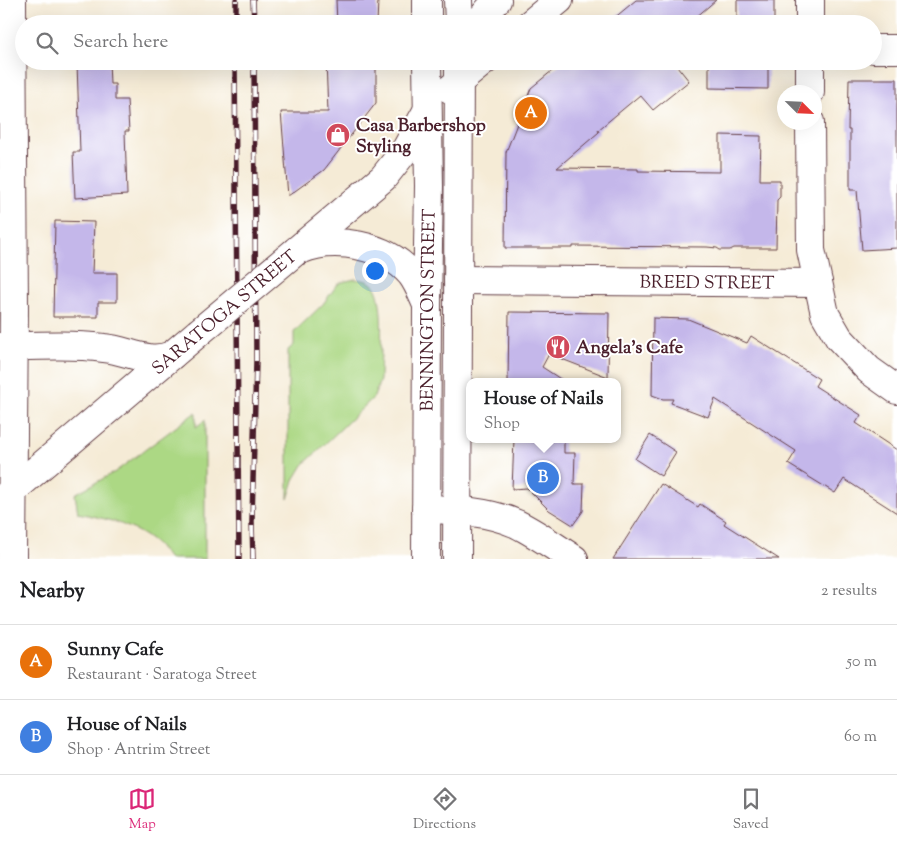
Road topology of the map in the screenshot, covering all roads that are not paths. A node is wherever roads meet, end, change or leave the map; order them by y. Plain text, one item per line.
1 (12, 0) edge
2 (427, 0) edge
3 (458, 0) edge
4 (498, 0) edge
5 (559, 0) edge
6 (810, 0) edge
7 (427, 15) edge
8 (459, 15) edge
9 (485, 15) edge
10 (541, 15) edge
11 (810, 15) edge
12 (882, 50) edge
13 (897, 50) edge
14 (6, 70) edge
15 (427, 70) edge
16 (455, 70) edge
17 (456, 70) edge
18 (810, 70) edge
19 (810, 85) edge
20 (428, 108) junction
21 (810, 130) edge
22 (296, 251) junction
23 (458, 280) junction
24 (818, 283) junction
25 (427, 305) junction
26 (7, 347) edge
27 (172, 355) junction
28 (897, 390) edge
29 (6, 496) edge
30 (426, 508) junction
31 (457, 510) junction
32 (12, 559) edge
33 (426, 559) edge
34 (457, 559) edge
35 (574, 559) edge

1 - 14 main road
2 - 7 main road
3 - 8 main road
4 - 9 main road
5 - 10 main road
6 - 11 main road
12 - 13 main road
14 - 26 main road
15 - 20 main road, BENNINGTON STREET
16 - 20 main road, SARATOGA STREET
17 - 23 main road, BENNINGTON STREET
18 - 19 main road
20 - 22 main road, SARATOGA STREET
20 - 25 main road, BENNINGTON STREET
21 - 24 main road
22 - 25 main road
22 - 27 main road, SARATOGA STREET, bridge
23 - 24 main road, BREED STREET
23 - 31 main road, BENNINGTON STREET
24 - 28 main road
25 - 30 main road, BENNINGTON STREET
26 - 27 main road
26 - 29 main road
27 - 29 main road, SARATOGA STREET
29 - 32 main road
30 - 31 main road
30 - 33 main road, BENNINGTON STREET
31 - 34 main road, BENNINGTON STREET
31 - 35 main road

